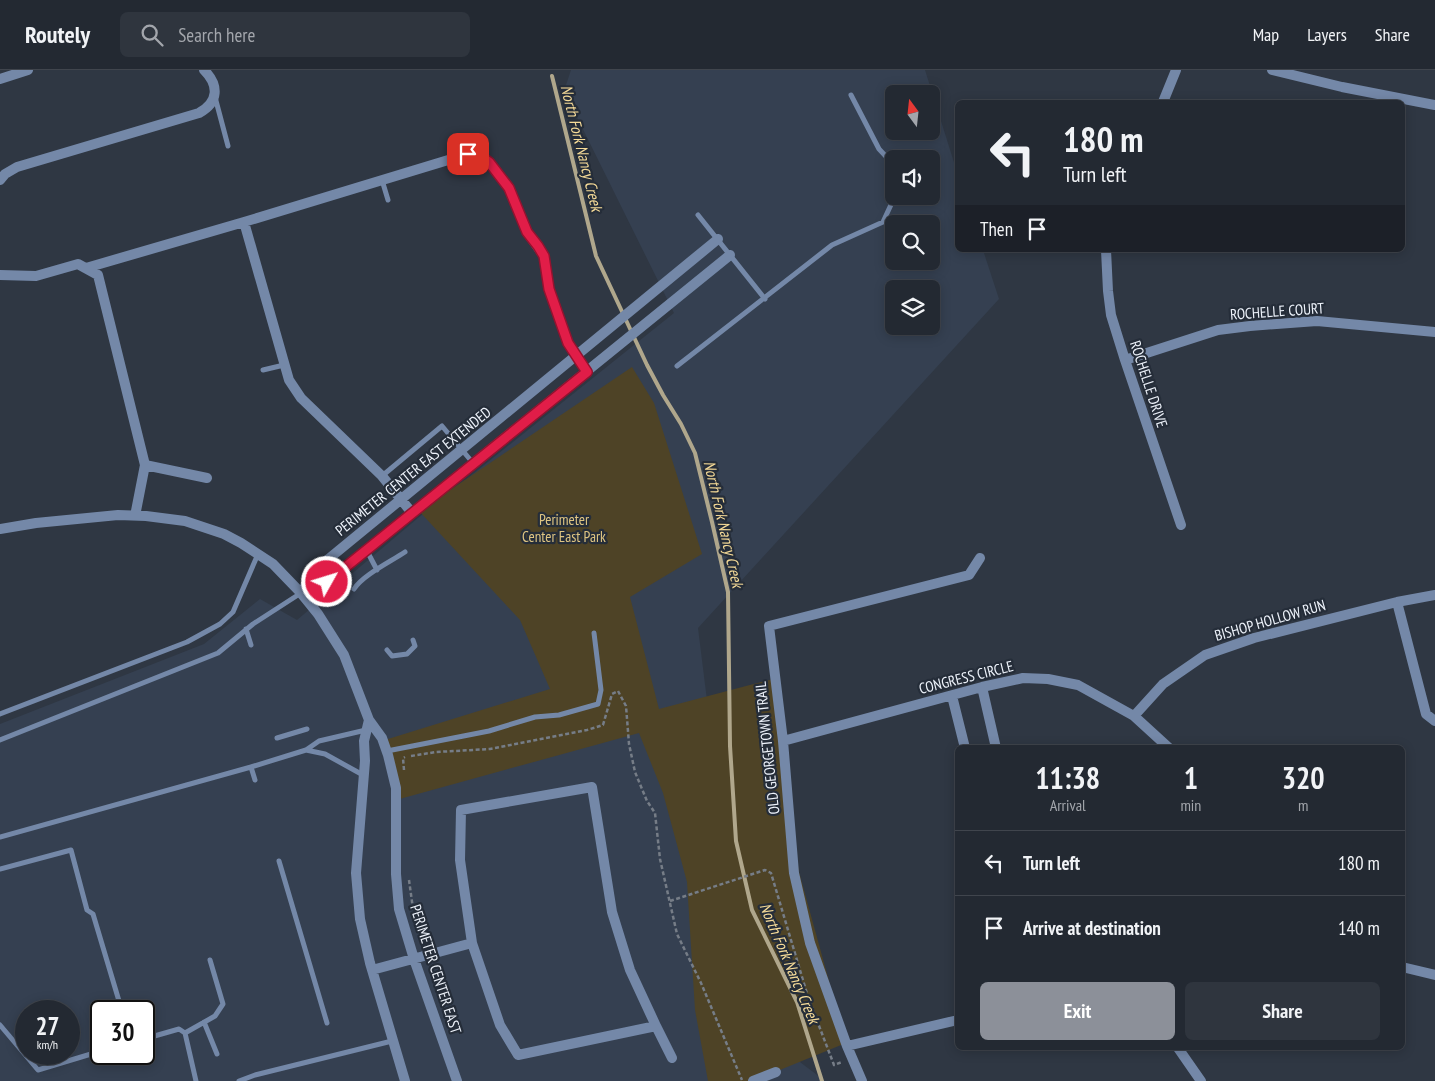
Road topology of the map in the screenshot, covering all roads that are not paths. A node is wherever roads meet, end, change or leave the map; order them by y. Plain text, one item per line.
1 (28, 70) edge
2 (204, 70) edge
3 (1176, 70) edge
4 (1272, 70) edge
5 (0, 79) edge
6 (214, 94) junction
7 (851, 95) dead end
8 (1164, 100) edge
9 (1435, 105) edge
10 (228, 146) dead end
11 (885, 155) edge
12 (0, 180) edge
13 (382, 180) junction
14 (388, 200) dead end
15 (891, 205) edge
16 (698, 215) dead end
17 (244, 222) junction
18 (718, 239) junction
19 (1106, 252) edge
20 (730, 255) junction
21 (86, 268) junction
22 (0, 276) edge
23 (765, 299) junction
24 (1435, 332) edge
25 (575, 356) junction
26 (1125, 360) junction
27 (285, 365) junction
28 (677, 366) dead end
29 (263, 370) dead end
30 (587, 372) junction
31 (463, 450) junction
32 (473, 463) junction
33 (145, 465) junction
34 (382, 476) junction
35 (207, 478) dead end
36 (401, 500) junction
37 (412, 513) junction
38 (135, 516) junction
39 (1181, 525) dead end
40 (0, 529) edge
41 (366, 551) junction
42 (405, 552) dead end
43 (258, 554) junction
44 (980, 558) dead end
45 (377, 570) junction
46 (354, 589) dead end
47 (301, 592) junction
48 (1435, 595) edge
49 (1397, 602) junction
50 (246, 629) junction
51 (594, 633) dead end
52 (413, 640) dead end
53 (251, 645) dead end
54 (388, 650) dead end
55 (982, 687) junction
56 (952, 696) junction
57 (0, 714) edge
58 (1134, 716) junction
59 (1435, 722) edge
60 (368, 725) junction
61 (307, 729) dead end
62 (277, 738) dead end
63 (0, 740) edge
64 (783, 740) junction
65 (964, 745) edge
66 (995, 745) edge
67 (1166, 745) edge
68 (306, 750) junction
69 (386, 751) junction
70 (251, 767) junction
71 (363, 775) junction
72 (255, 780) dead end
73 (0, 837) edge
74 (279, 861) dead end
75 (0, 869) edge
76 (472, 943) junction
77 (414, 959) junction
78 (210, 960) dead end
79 (1405, 968) edge
80 (372, 970) junction
81 (1435, 976) edge
82 (119, 1000) edge
83 (955, 1021) edge
84 (204, 1022) junction
85 (327, 1023) dead end
86 (0, 1025) edge
87 (656, 1026) junction
88 (185, 1033) junction
89 (155, 1036) edge
90 (392, 1041) junction
91 (847, 1046) junction
92 (1179, 1050) edge
93 (90, 1054) edge
94 (217, 1054) dead end
95 (672, 1058) dead end
96 (776, 1072) dead end
97 (196, 1081) edge
98 (239, 1081) edge
99 (405, 1081) edge
100 (457, 1081) edge
101 (753, 1081) edge
102 (862, 1081) edge
103 (1201, 1081) edge

1 - 5 street
2 - 6 street
3 - 8 street
4 - 9 street
6 - 10 lane
6 - 12 street
7 - 11 lane
13 - 14 lane
13 - 17 street
13 - 25 street
15 - 23 lane
16 - 18 lane
17 - 21 street
17 - 27 street
18 - 20 lane
18 - 25 street, PERIMETER CENTER EAST EXTENDED
19 - 26 street, ROCHELLE DRIVE
20 - 23 lane
20 - 30 street
21 - 22 street
21 - 33 street
23 - 28 lane
24 - 26 street, ROCHELLE COURT
25 - 30 street
25 - 31 street, PERIMETER CENTER EAST EXTENDED
26 - 39 street, ROCHELLE DRIVE
27 - 29 lane
27 - 34 street
30 - 32 street
31 - 32 lane
31 - 34 lane
31 - 36 street, PERIMETER CENTER EAST EXTENDED
32 - 37 street
33 - 35 street
33 - 38 street
34 - 36 street
36 - 37 street
36 - 47 street, PERIMETER CENTER EAST EXTENDED
37 - 41 street
38 - 40 street, PERIMETER CENTER EAST
38 - 43 street, PERIMETER CENTER EAST
41 - 45 lane
41 - 47 street
42 - 45 lane
43 - 47 street, PERIMETER CENTER EAST
43 - 57 lane
44 - 64 street, OLD GEORGETOWN TRAIL
45 - 46 lane
47 - 50 lane
47 - 60 street, PERIMETER CENTER EAST
48 - 49 street, BISHOP HOLLOW RUN
49 - 58 street, BISHOP HOLLOW RUN
49 - 59 street
50 - 53 lane
50 - 63 lane
51 - 69 lane
52 - 54 lane
55 - 56 street, CONGRESS CIRCLE
55 - 58 street, CONGRESS CIRCLE
55 - 66 street
56 - 64 street, CONGRESS CIRCLE
56 - 65 street
58 - 67 street, CONGRESS CIRCLE
60 - 68 lane
60 - 69 street, PERIMETER CENTER EAST
60 - 71 street, PERIMETER CENTER EAST
61 - 62 lane
64 - 91 street, OLD GEORGETOWN TRAIL
68 - 70 lane
68 - 71 lane
69 - 77 street, PERIMETER CENTER EAST
70 - 72 lane
70 - 73 lane
71 - 80 street, PERIMETER CENTER EAST
74 - 85 lane
75 - 82 lane
76 - 77 street
76 - 87 street
76 - 87 street
77 - 80 street
77 - 100 street, PERIMETER CENTER EAST
78 - 84 lane
79 - 81 street
80 - 90 street, PERIMETER CENTER EAST
83 - 91 street
84 - 88 lane
84 - 94 lane
86 - 93 lane
87 - 95 street
88 - 89 lane
88 - 97 lane
90 - 98 lane
90 - 99 street, PERIMETER CENTER EAST
91 - 102 street, OLD GEORGETOWN TRAIL
92 - 103 street
96 - 101 street

